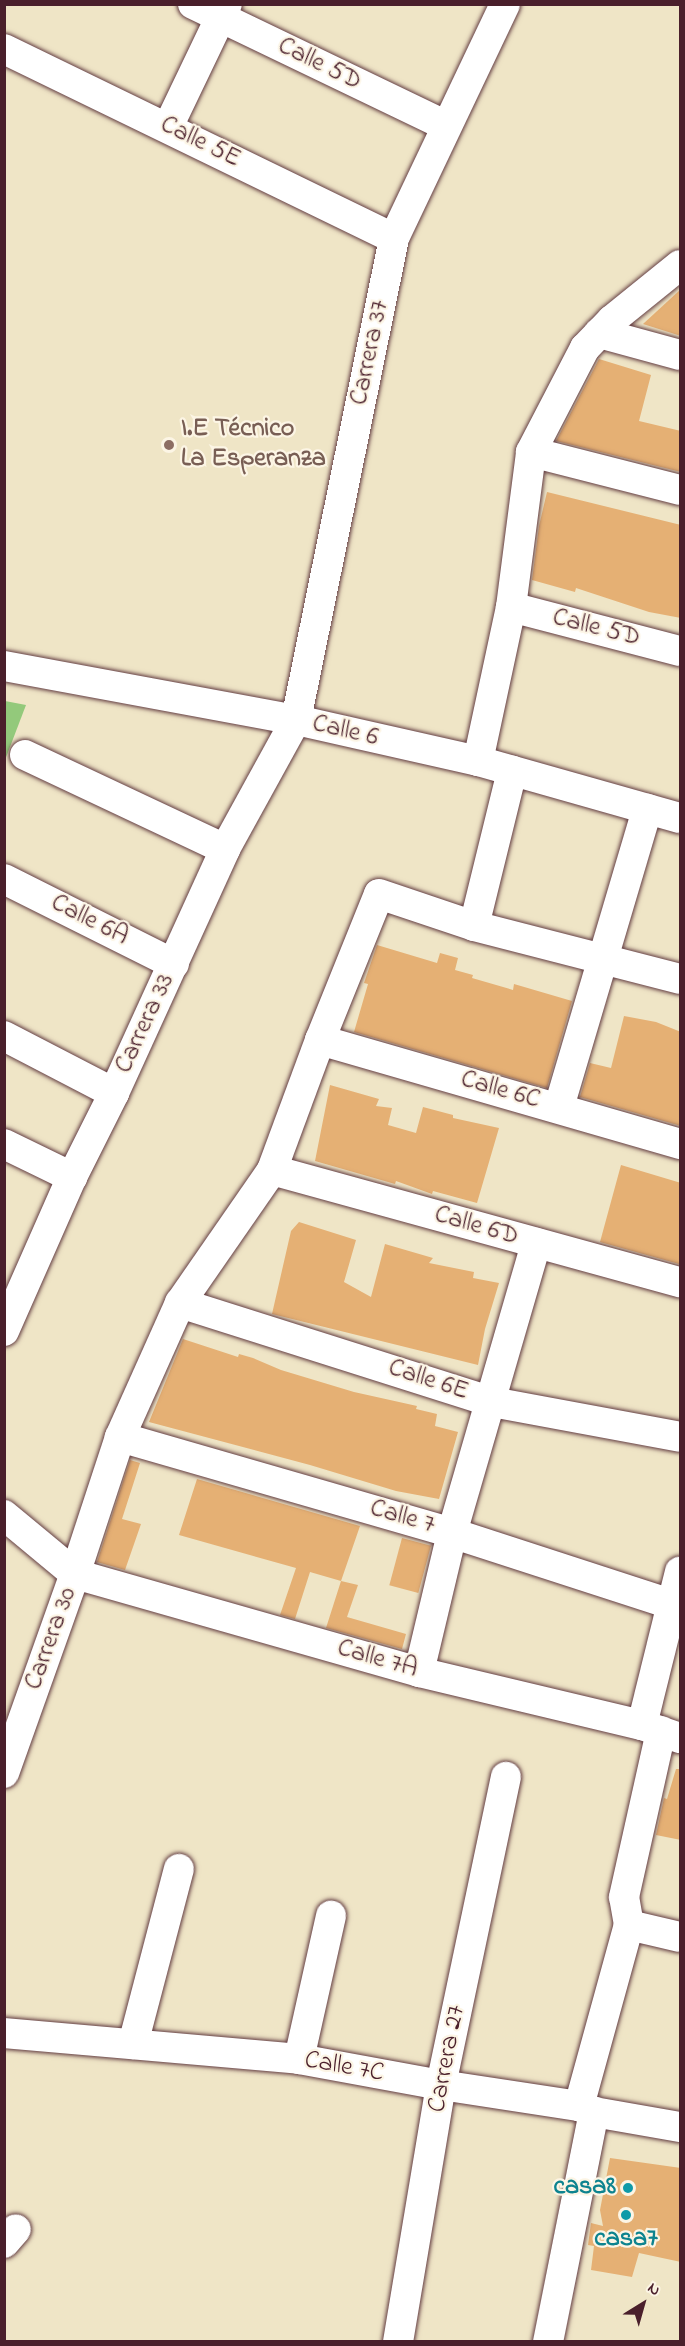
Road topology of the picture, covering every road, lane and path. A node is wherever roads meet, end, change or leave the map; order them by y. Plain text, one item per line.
1 (193, 4) edge
2 (505, 4) edge
3 (224, 11) edge
4 (4, 49) edge
5 (446, 126) junction
6 (168, 127) junction
7 (394, 238) junction
8 (681, 264) edge
9 (599, 333) junction
10 (681, 355) edge
11 (531, 452) junction
12 (681, 490) edge
13 (511, 607) junction
14 (681, 651) edge
15 (4, 666) edge
16 (296, 720) junction
17 (25, 755) dead end
18 (478, 761) junction
19 (512, 771) junction
20 (646, 809) junction
21 (681, 818) edge
22 (225, 849) junction
23 (4, 879) edge
24 (474, 926) junction
25 (602, 957) junction
26 (174, 964) junction
27 (681, 979) edge
28 (4, 1036) edge
29 (320, 1040) junction
30 (114, 1093) junction
31 (559, 1107) junction
32 (4, 1144) edge
33 (681, 1144) edge
34 (272, 1170) junction
35 (72, 1177) junction
36 (536, 1243) junction
37 (681, 1282) edge
38 (11, 1301) edge
39 (180, 1303) junction
40 (4, 1331) edge
41 (492, 1402) junction
42 (120, 1437) junction
43 (681, 1437) edge
44 (4, 1515) edge
45 (452, 1533) junction
46 (681, 1572) edge
47 (75, 1574) junction
48 (676, 1606) edge
49 (419, 1672) junction
50 (661, 1732) edge
51 (4, 1773) edge
52 (506, 1777) dead end
53 (179, 1869) dead end
54 (330, 1916) dead end
55 (629, 1926) junction
56 (681, 1937) edge
57 (4, 2033) edge
58 (133, 2044) junction
59 (299, 2059) junction
60 (441, 2085) junction
61 (587, 2109) junction
62 (681, 2127) edge
63 (398, 2342) edge
64 (548, 2342) edge

1 - 3 street, Calle 5D
2 - 5 street, Carrera 37
3 - 5 street, Calle 5D
3 - 6 street
4 - 6 street, Calle 5E
5 - 7 street, Carrera 37
6 - 7 street, Calle 5E
7 - 16 street, Carrera 37
8 - 9 street
9 - 10 street
9 - 11 street
11 - 12 street
11 - 13 street
13 - 14 street, Calle 5D
13 - 18 street
15 - 16 street, Calle 6
16 - 18 street, Calle 6
16 - 22 street, Carrera 33
17 - 22 street
18 - 19 street, Calle 6
19 - 20 street, Calle 6
19 - 24 street
20 - 21 street, Calle 6
20 - 25 street
22 - 26 street, Carrera 33
23 - 26 street, Calle 6A
24 - 25 street
24 - 29 street, Carrera 30
25 - 27 street
25 - 31 street
26 - 30 street, Carrera 33
28 - 30 street
29 - 31 street, Calle 6C
29 - 34 street, Carrera 30
30 - 35 street, Carrera 33
31 - 33 street, Calle 6C
32 - 35 street
34 - 36 street, Calle 6D
34 - 39 street, Carrera 30
35 - 38 street, Carrera 33
36 - 37 street, Calle 6D
36 - 41 street
38 - 40 street, Carrera 33
39 - 41 street, Calle 6E
39 - 42 street, Carrera 30
41 - 43 street, Calle 6E
41 - 45 street
42 - 45 street, Calle 7
42 - 47 street, Carrera 30
44 - 47 street
45 - 48 street, Calle 7
45 - 49 street
46 - 48 street
47 - 49 street, Calle 7A
47 - 51 street, Carrera 30
48 - 50 street
49 - 50 street, Calle 7A
50 - 55 street
52 - 60 street, Carrera 27
53 - 58 street
54 - 59 street
55 - 56 street
55 - 61 street
57 - 58 street, Calle 7C
58 - 59 street, Calle 7C
59 - 60 street, Calle 7C
60 - 61 street, Calle 7C
60 - 63 street, Carrera 27
61 - 62 street, Calle 7C
61 - 64 street

